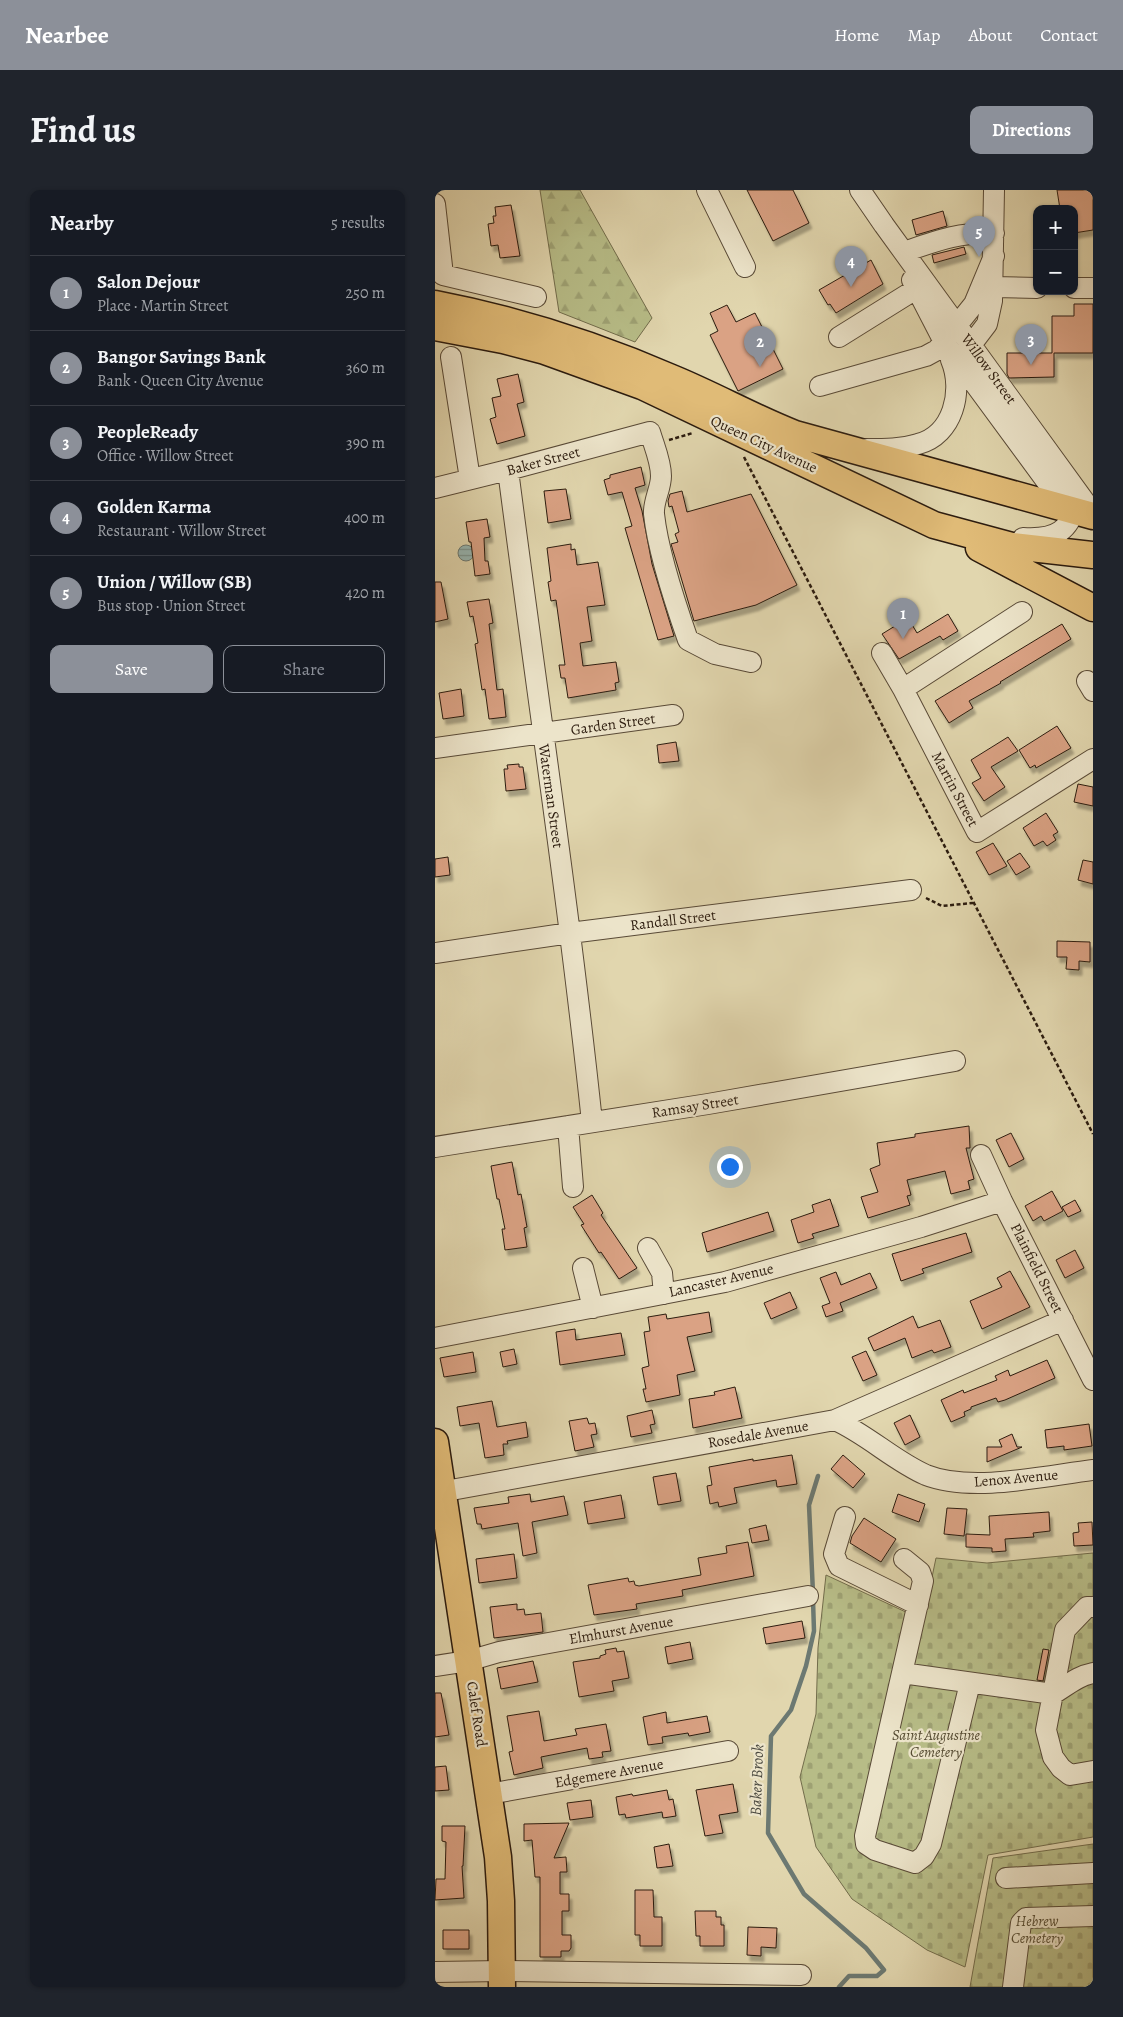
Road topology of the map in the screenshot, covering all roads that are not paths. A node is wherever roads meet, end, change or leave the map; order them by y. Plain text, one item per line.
1 (707, 190) edge
2 (860, 190) edge
3 (994, 190) edge
4 (435, 204) edge
5 (884, 225) junction
6 (994, 233) junction
7 (904, 252) junction
8 (994, 256) junction
9 (745, 267) dead end
10 (993, 287) junction
11 (1033, 288) edge
12 (1078, 288) edge
13 (1093, 288) edge
14 (917, 289) junction
15 (536, 296) dead end
16 (435, 304) edge
17 (957, 325) junction
18 (435, 327) edge
19 (839, 336) dead end
20 (944, 342) junction
21 (971, 345) junction
22 (451, 357) dead end
23 (821, 386) dead end
24 (853, 450) junction
25 (508, 470) junction
26 (470, 479) junction
27 (435, 488) edge
28 (1079, 509) edge
29 (945, 528) junction
30 (1093, 549) edge
31 (1093, 555) edge
32 (1093, 608) edge
33 (1022, 612) dead end
34 (882, 653) dead end
35 (751, 662) dead end
36 (903, 689) junction
37 (673, 715) dead end
38 (542, 734) junction
39 (435, 748) edge
40 (1093, 759) edge
41 (911, 890) road end
42 (570, 933) junction
43 (435, 953) edge
44 (955, 1062) dead end
45 (592, 1122) junction
46 (568, 1126) junction
47 (435, 1147) edge
48 (981, 1155) dead end
49 (573, 1187) dead end
50 (1002, 1201) junction
51 (648, 1248) dead end
52 (583, 1268) dead end
53 (664, 1294) junction
54 (593, 1308) junction
55 (1063, 1320) junction
56 (435, 1338) edge
57 (1093, 1380) edge
58 (835, 1420) junction
59 (435, 1442) edge
60 (1093, 1470) edge
61 (439, 1492) edge
62 (845, 1517) dead end
63 (904, 1559) dead end
64 (808, 1596) dead end
65 (918, 1604) junction
66 (1093, 1607) edge
67 (468, 1661) junction
68 (435, 1666) edge
69 (902, 1673) junction
70 (1093, 1673) edge
71 (970, 1683) junction
72 (1053, 1694) junction
73 (728, 1751) dead end
74 (1093, 1771) edge
75 (489, 1794) junction
76 (1093, 1873) edge
77 (1006, 1878) dead end
78 (1093, 1916) edge
79 (435, 1972) edge
80 (801, 1975) dead end
81 (502, 1979) edge
82 (745, 1981) edge
83 (1013, 1987) edge

1 - 9 street
2 - 5 street, Willow Street
3 - 6 street
4 - 15 street
5 - 7 street, Willow Street
5 - 14 street, Willow Street
6 - 7 street
6 - 8 street
7 - 17 street, Willow Street
8 - 10 street
8 - 17 street
10 - 11 street
10 - 21 street
12 - 13 street
14 - 19 street
14 - 20 street, Willow Street
16 - 24 main road, Queen City Avenue
17 - 20 street
17 - 21 street, Willow Street
18 - 29 main road, Queen City Avenue
20 - 23 street
20 - 24 street
20 - 28 street, Willow Street
21 - 28 street, Willow Street
22 - 26 street
24 - 28 main road, Queen City Avenue
25 - 26 street, Baker Street
25 - 35 street, Baker Street
25 - 38 street, Waterman Street
26 - 27 street, Baker Street
28 - 29 street
28 - 30 main road
29 - 31 main road, Queen City Avenue
29 - 32 main road
33 - 36 street
34 - 36 street, Martin Street
36 - 40 street, Martin Street
37 - 38 street, Garden Street
38 - 39 street, Garden Street
38 - 42 street, Waterman Street
41 - 42 street, Randall Street
42 - 43 street, Randall Street
42 - 45 street, Waterman Street
44 - 45 street, Ramsay Street
45 - 46 street, Ramsay Street
46 - 47 street, Ramsay Street
46 - 49 street
48 - 50 street, Plainfield Street
50 - 53 street, Lancaster Avenue
50 - 55 street, Plainfield Street
51 - 53 street
52 - 54 street
53 - 54 street, Lancaster Avenue
54 - 56 street, Lancaster Avenue
55 - 57 street, Plainfield Street
55 - 58 street, Rosedale Avenue
58 - 60 street, Lenox Avenue
58 - 61 street, Rosedale Avenue
59 - 61 main road, Calef Road
61 - 67 main road, Calef Road
62 - 65 street
63 - 65 street
64 - 67 street, Elmhurst Avenue
65 - 69 street
66 - 72 street
67 - 68 street, Elmhurst Avenue
67 - 75 main road, Calef Road
69 - 71 street
69 - 71 street
70 - 72 street
71 - 72 street
72 - 74 street
73 - 75 street, Edgemere Avenue
75 - 81 main road, Calef Road
76 - 77 street
78 - 83 street
79 - 81 street
80 - 82 street
81 - 82 street

